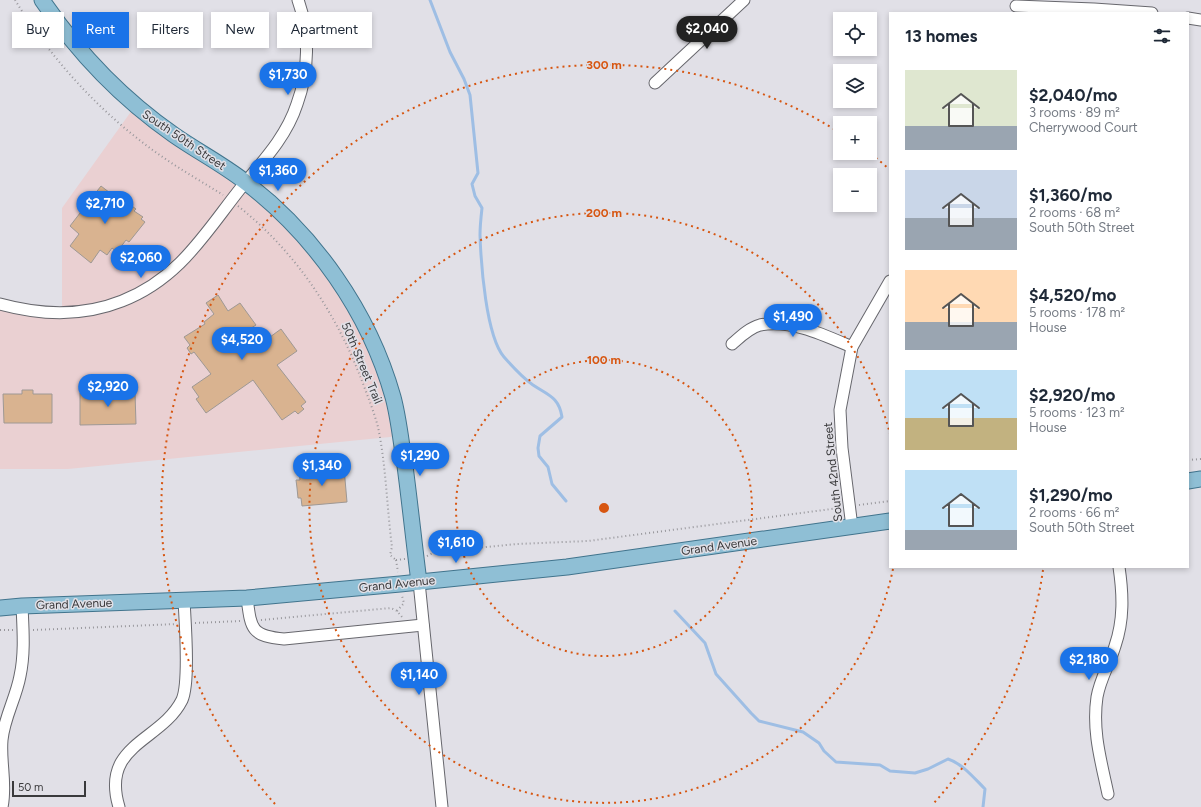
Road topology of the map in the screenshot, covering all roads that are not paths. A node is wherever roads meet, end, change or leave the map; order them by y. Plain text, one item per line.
1 (42, 0) edge
2 (298, 0) edge
3 (744, 0) edge
4 (1016, 6) edge
5 (1140, 12) edge
6 (1189, 18) edge
7 (1201, 20) edge
8 (655, 83) dead end
9 (246, 182) junction
10 (889, 283) edge
11 (0, 304) edge
12 (732, 344) dead end
13 (852, 347) junction
14 (1201, 479) edge
15 (1189, 481) edge
16 (889, 521) edge
17 (852, 526) junction
18 (1119, 568) edge
19 (419, 582) junction
20 (247, 598) junction
21 (184, 600) junction
22 (0, 603) edge
23 (22, 606) junction
24 (0, 608) edge
25 (423, 625) junction
26 (1108, 794) dead end
27 (2, 807) edge
28 (118, 807) edge
29 (442, 807) edge

1 - 9 main road, South 50th Street
2 - 9 street
3 - 8 street
4 - 5 street
6 - 7 street
9 - 11 street
9 - 19 main road, South 50th Street
10 - 13 street, South 42nd Street
12 - 13 street
13 - 17 street, South 42nd Street
14 - 15 main road
16 - 17 main road, Grand Avenue
17 - 19 main road, Grand Avenue
18 - 26 street
19 - 20 main road, Grand Avenue
19 - 25 street, South 50th Street
20 - 21 main road, Grand Avenue
20 - 25 street
21 - 23 main road, Grand Avenue
21 - 28 street
22 - 23 main road, Grand Avenue
23 - 24 main road, Grand Avenue
23 - 27 street
25 - 29 street, South 50th Street

